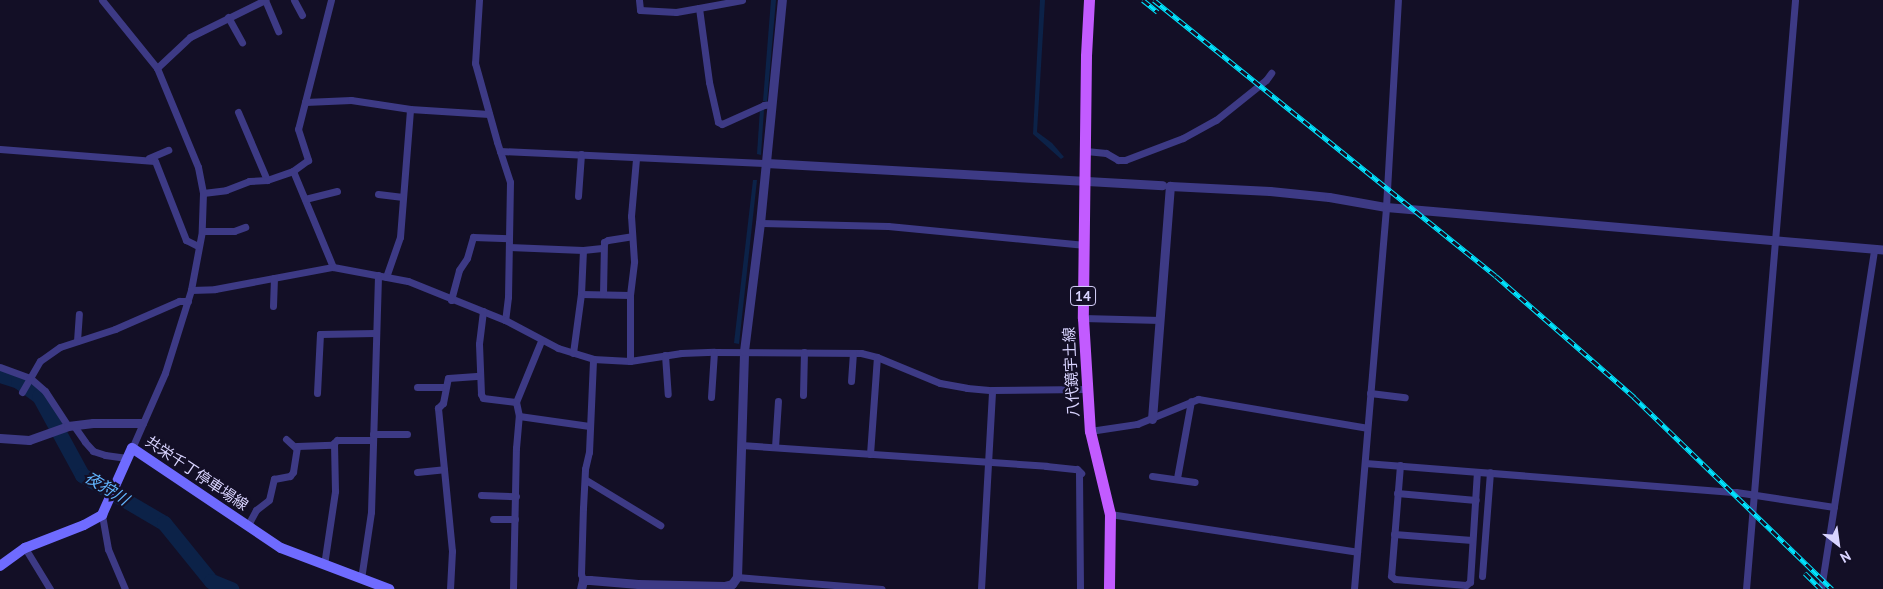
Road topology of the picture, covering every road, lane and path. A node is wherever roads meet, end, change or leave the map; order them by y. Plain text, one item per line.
1 (102, 0) edge
2 (265, 0) edge
3 (294, 0) edge
4 (331, 0) edge
5 (479, 0) edge
6 (639, 0) edge
7 (742, 0) edge
8 (782, 0) edge
9 (1089, 0) edge
10 (1398, 0) edge
11 (1794, 0) edge
12 (699, 8) junction
13 (302, 15) dead end
14 (228, 17) junction
15 (278, 31) dead end
16 (242, 42) dead end
17 (157, 68) junction
18 (1271, 74) dead end
19 (305, 102) junction
20 (772, 104) junction
21 (410, 109) junction
22 (238, 112) dead end
23 (489, 114) junction
24 (0, 149) edge
25 (168, 150) dead end
26 (500, 152) junction
27 (1086, 152) junction
28 (581, 154) junction
29 (150, 158) junction
30 (636, 159) junction
31 (766, 163) junction
32 (293, 171) junction
33 (267, 180) junction
34 (1085, 180) junction
35 (1162, 185) dead end
36 (337, 191) dead end
37 (203, 193) junction
38 (378, 194) dead end
39 (578, 196) dead end
40 (402, 197) junction
41 (305, 199) junction
42 (1386, 207) junction
43 (760, 223) junction
44 (245, 226) dead end
45 (202, 231) junction
46 (632, 236) junction
47 (509, 238) junction
48 (1775, 240) junction
49 (1085, 245) junction
50 (198, 246) junction
51 (509, 247) junction
52 (602, 248) junction
53 (583, 250) junction
54 (1878, 250) edge
55 (333, 267) junction
56 (378, 275) junction
57 (386, 277) junction
58 (274, 278) junction
59 (191, 290) junction
60 (580, 294) junction
61 (603, 294) junction
62 (630, 295) junction
63 (451, 300) junction
64 (188, 301) junction
65 (274, 306) dead end
66 (483, 311) junction
67 (79, 314) dead end
68 (1083, 318) junction
69 (505, 320) junction
70 (1160, 320) junction
71 (375, 333) junction
72 (77, 341) junction
73 (541, 341) junction
74 (714, 352) junction
75 (744, 352) junction
76 (804, 352) junction
77 (573, 353) junction
78 (853, 353) junction
79 (665, 355) junction
80 (877, 357) junction
81 (592, 359) junction
82 (630, 361) junction
83 (0, 367) edge
84 (480, 376) junction
85 (30, 379) junction
86 (851, 381) dead end
87 (417, 387) dead end
88 (444, 387) junction
89 (1086, 389) junction
90 (992, 390) junction
91 (23, 391) dead end
92 (317, 393) dead end
93 (1370, 393) junction
94 (668, 394) dead end
95 (803, 395) dead end
96 (1405, 397) dead end
97 (712, 398) dead end
98 (778, 401) dead end
99 (1191, 401) junction
100 (516, 402) junction
101 (519, 416) junction
102 (1152, 419) junction
103 (142, 423) junction
104 (69, 426) junction
105 (589, 426) junction
106 (1367, 428) junction
107 (1090, 430) junction
108 (407, 434) dead end
109 (373, 437) junction
110 (0, 438) edge
111 (286, 439) dead end
112 (334, 442) junction
113 (741, 445) junction
114 (295, 447) junction
115 (775, 447) junction
116 (132, 448) junction
117 (870, 454) junction
118 (127, 458) junction
119 (987, 463) junction
120 (1365, 463) junction
121 (1400, 465) junction
122 (444, 469) junction
123 (417, 472) dead end
124 (1477, 472) junction
125 (1490, 472) junction
126 (1152, 476) dead end
127 (1176, 478) junction
128 (586, 480) junction
129 (1195, 482) dead end
130 (1397, 493) junction
131 (1753, 494) junction
132 (481, 495) dead end
133 (516, 496) junction
134 (1476, 500) junction
135 (1834, 507) junction
136 (1110, 514) junction
137 (102, 515) junction
138 (493, 519) dead end
139 (515, 520) junction
140 (248, 525) junction
141 (660, 525) dead end
142 (1394, 534) junction
143 (1472, 540) junction
144 (25, 548) junction
145 (1357, 552) junction
146 (324, 565) junction
147 (0, 566) edge
148 (1482, 576) dead end
149 (737, 577) junction
150 (361, 579) junction
151 (582, 585) edge
152 (708, 587) edge
153 (846, 588) edge
154 (50, 589) edge
155 (125, 589) edge
156 (389, 589) edge
157 (450, 589) edge
158 (513, 589) edge
159 (882, 589) edge
160 (981, 589) edge
161 (1080, 589) edge
162 (1108, 589) edge
163 (1354, 589) edge
164 (1746, 589) edge
165 (1820, 589) edge

1 - 17 street
2 - 14 street
2 - 15 street
3 - 13 street
4 - 19 street
5 - 23 street
6 - 12 street
7 - 12 street
8 - 20 street
9 - 27 main road, 八代鏡宇土線 / 14
10 - 42 street
11 - 48 street
12 - 20 street
14 - 16 street
14 - 17 street
17 - 37 street
18 - 27 street
19 - 21 street
19 - 32 street
20 - 31 street
21 - 23 street
21 - 40 street
22 - 33 street
23 - 26 street
24 - 29 street
25 - 29 street
26 - 28 street
26 - 47 street
27 - 34 main road, 八代鏡宇土線 / 14
28 - 30 street
28 - 39 street
29 - 50 street
30 - 31 street
30 - 46 street
31 - 34 street
31 - 43 street
32 - 33 street
32 - 41 street
33 - 37 street
34 - 35 street
34 - 49 main road, 八代鏡宇土線 / 14
36 - 41 street
37 - 45 street
38 - 40 street
40 - 57 street
41 - 55 street
42 - 48 street
42 - 70 street
42 - 93 street
43 - 49 street
43 - 75 street
44 - 45 street
45 - 50 street
46 - 52 street
46 - 62 street
47 - 51 street
47 - 63 street
48 - 54 street
48 - 131 street
49 - 68 main road, 八代鏡宇土線 / 14
50 - 59 street
51 - 53 street
51 - 69 street
52 - 53 street
52 - 61 street
53 - 60 street
54 - 135 street
55 - 56 street
55 - 58 street
56 - 57 street
56 - 71 street
57 - 63 street
58 - 59 street
58 - 65 street
59 - 64 street
60 - 61 street
60 - 77 street
61 - 62 street
62 - 82 street
63 - 66 street
64 - 72 street
64 - 103 street
66 - 69 street
66 - 84 street
67 - 72 street
68 - 70 street
68 - 89 main road, 八代鏡宇土線 / 14
69 - 73 street
70 - 102 street
71 - 92 street
71 - 109 street
72 - 85 street
73 - 77 street
73 - 100 street
74 - 75 street
74 - 79 street
74 - 97 street
75 - 76 street
75 - 113 street
76 - 78 street
76 - 95 street
77 - 81 street
78 - 80 street
78 - 86 street
79 - 82 street
79 - 94 street
80 - 90 street
80 - 117 street
81 - 82 street
81 - 105 street
83 - 85 street
84 - 88 street
84 - 100 street
85 - 91 street
85 - 104 street
87 - 88 street
88 - 122 street
89 - 90 street
89 - 107 main road, 八代鏡宇土線 / 14
90 - 119 street
93 - 96 street
93 - 106 street
98 - 115 street
99 - 102 street
99 - 106 street
99 - 127 street
100 - 101 street
101 - 105 street
101 - 133 street
102 - 107 street
103 - 104 street
103 - 116 street
104 - 110 street
104 - 118 street
105 - 128 street
106 - 120 street
107 - 136 main road, 八代鏡宇土線 / 14
108 - 109 street
109 - 112 street
109 - 150 street
111 - 114 street
112 - 114 street
112 - 146 street
113 - 115 street
113 - 149 street
114 - 140 street
115 - 117 street
116 - 118 main road, 共栄千丁停車場線
116 - 140 main road, 共栄千丁停車場線
117 - 119 street
118 - 137 main road, 共栄千丁停車場線
119 - 160 street
119 - 161 street
120 - 121 street
120 - 145 street
121 - 124 street
121 - 130 street
122 - 123 street
122 - 157 street
124 - 125 street
124 - 134 street
125 - 131 street
125 - 148 street
126 - 127 street
127 - 129 street
128 - 141 street
128 - 151 street
130 - 134 street
130 - 142 street
131 - 135 street
131 - 164 street
132 - 133 street
133 - 139 street
134 - 143 street
135 - 165 street
136 - 145 street
136 - 162 main road, 八代鏡宇土線 / 14
137 - 144 main road
137 - 155 street
138 - 139 street
139 - 158 street
140 - 146 main road, 共栄千丁停車場線
142 - 143 street
142 - 143 street
144 - 147 main road
144 - 154 street
145 - 163 street
146 - 150 main road, 共栄千丁停車場線
149 - 152 street
149 - 153 street
150 - 156 main road, 共栄千丁停車場線
151 - 152 street
153 - 159 street

